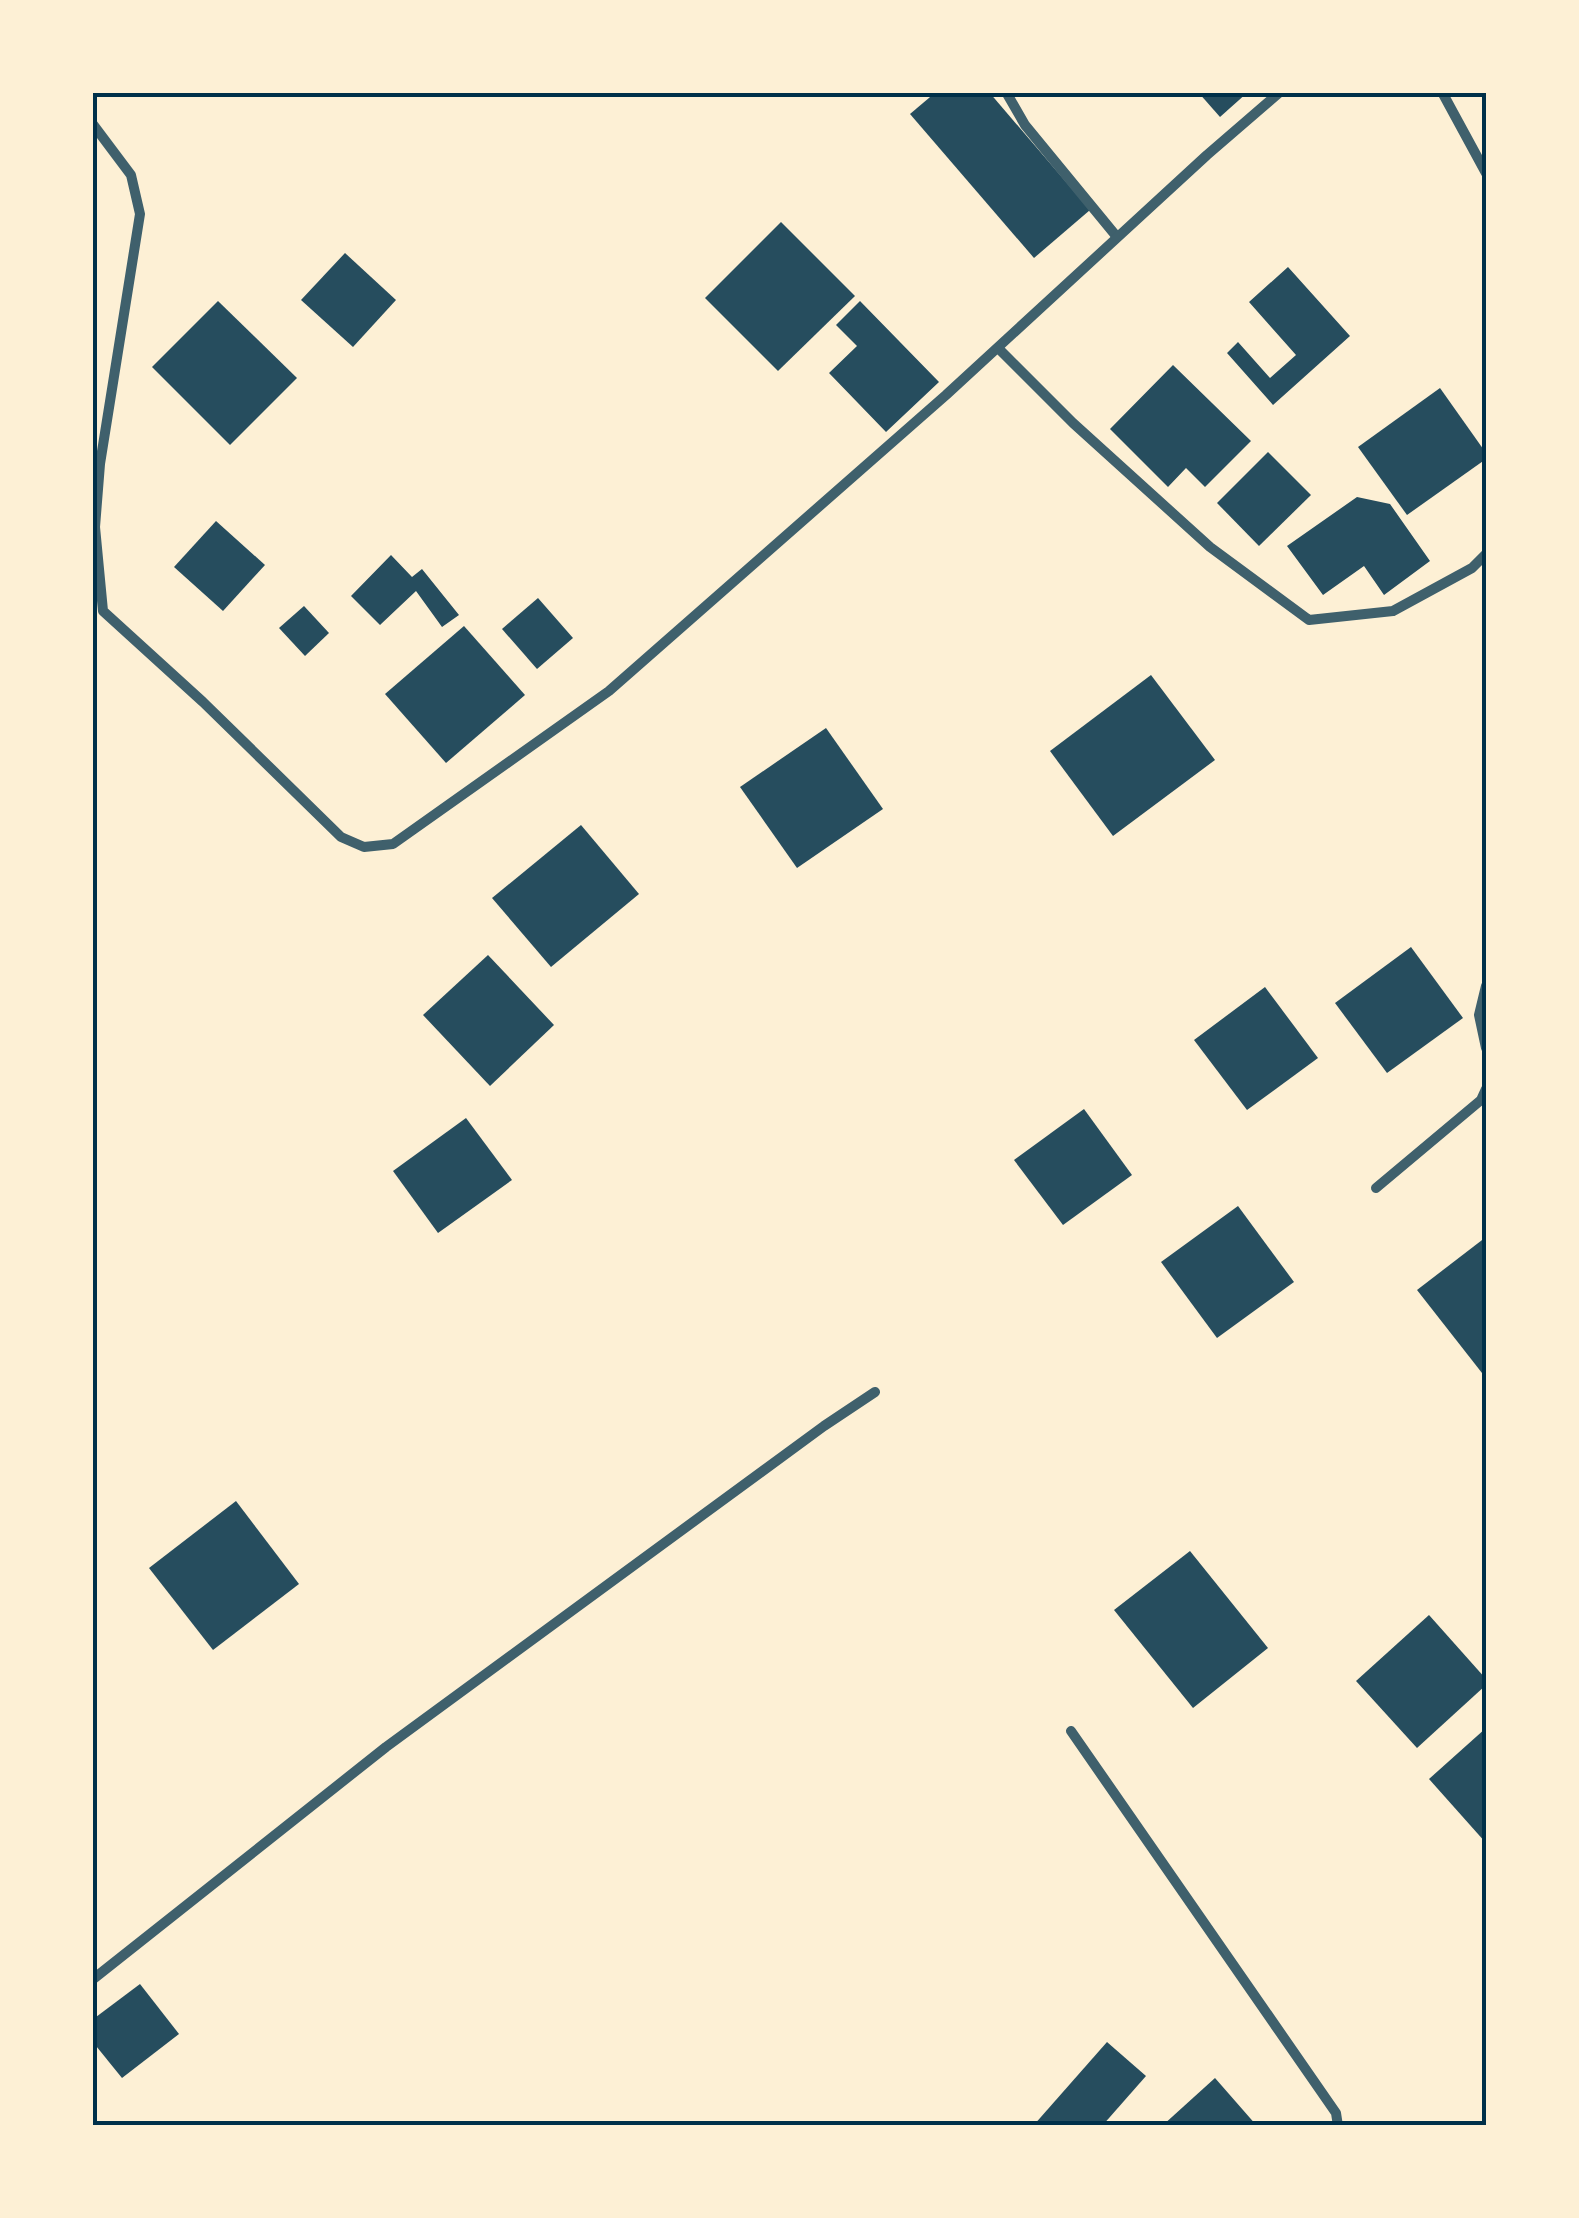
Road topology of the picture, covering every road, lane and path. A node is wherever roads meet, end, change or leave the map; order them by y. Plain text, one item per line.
1 (1006, 92) edge
2 (1280, 92) edge
3 (1442, 92) edge
4 (92, 123) edge
5 (1486, 173) edge
6 (1117, 237) junction
7 (998, 348) junction
8 (1486, 554) edge
9 (103, 611) junction
10 (92, 618) edge
11 (1486, 986) edge
12 (1486, 1048) edge
13 (1486, 1088) edge
14 (1376, 1188) dead end
15 (876, 1392) dead end
16 (1071, 1730) dead end
17 (92, 1980) edge
18 (1338, 2126) edge

1 - 6 street
2 - 6 street
3 - 5 street
4 - 9 street
6 - 7 street
7 - 8 street
7 - 9 street
9 - 10 street
11 - 12 street
13 - 14 street
15 - 17 street
16 - 18 street

